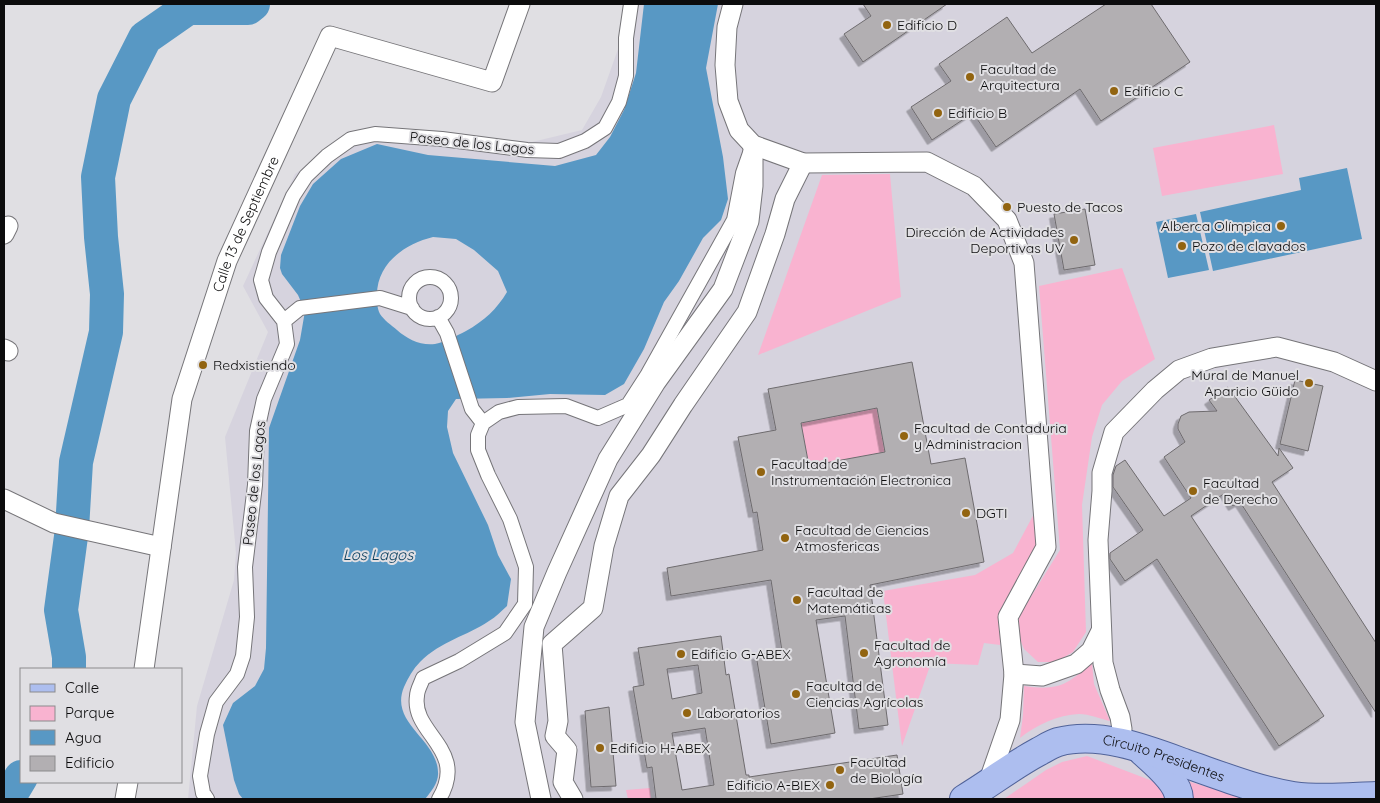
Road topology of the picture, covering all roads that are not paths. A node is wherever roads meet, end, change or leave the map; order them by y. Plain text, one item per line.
1 (520, 4) edge
2 (631, 4) edge
3 (733, 4) edge
4 (753, 145) junction
5 (804, 163) junction
6 (412, 308) junction
7 (438, 317) junction
8 (284, 321) junction
9 (1376, 381) edge
10 (483, 424) junction
11 (4, 499) edge
12 (161, 547) junction
13 (1102, 630) junction
14 (144, 668) edge
15 (1014, 674) junction
16 (1126, 745) junction
17 (1376, 780) edge
18 (1257, 787) junction
19 (985, 792) edge
20 (1376, 796) edge
21 (207, 799) edge
22 (439, 799) edge
23 (541, 799) edge
24 (573, 799) edge
25 (964, 799) edge
26 (1179, 799) edge

1 - 12 street, Calle 13 de Septiembre
2 - 8 street, Paseo de los Lagos
3 - 4 street
4 - 5 street
4 - 10 street
4 - 23 street
5 - 15 street
5 - 24 street
6 - 7 street
6 - 7 street
6 - 8 street
7 - 10 street
8 - 21 street, Paseo de los Lagos
9 - 13 street
10 - 22 street
11 - 12 street
12 - 14 street, Calle 13 de Septiembre
13 - 15 street
13 - 16 street
15 - 19 street
16 - 18 main road, Circuito Presidentes
16 - 19 main road, Circuito Presidentes
16 - 26 main road
17 - 18 main road
18 - 20 main road, Circuito Presidentes
19 - 25 main road, Circuito Presidentes

